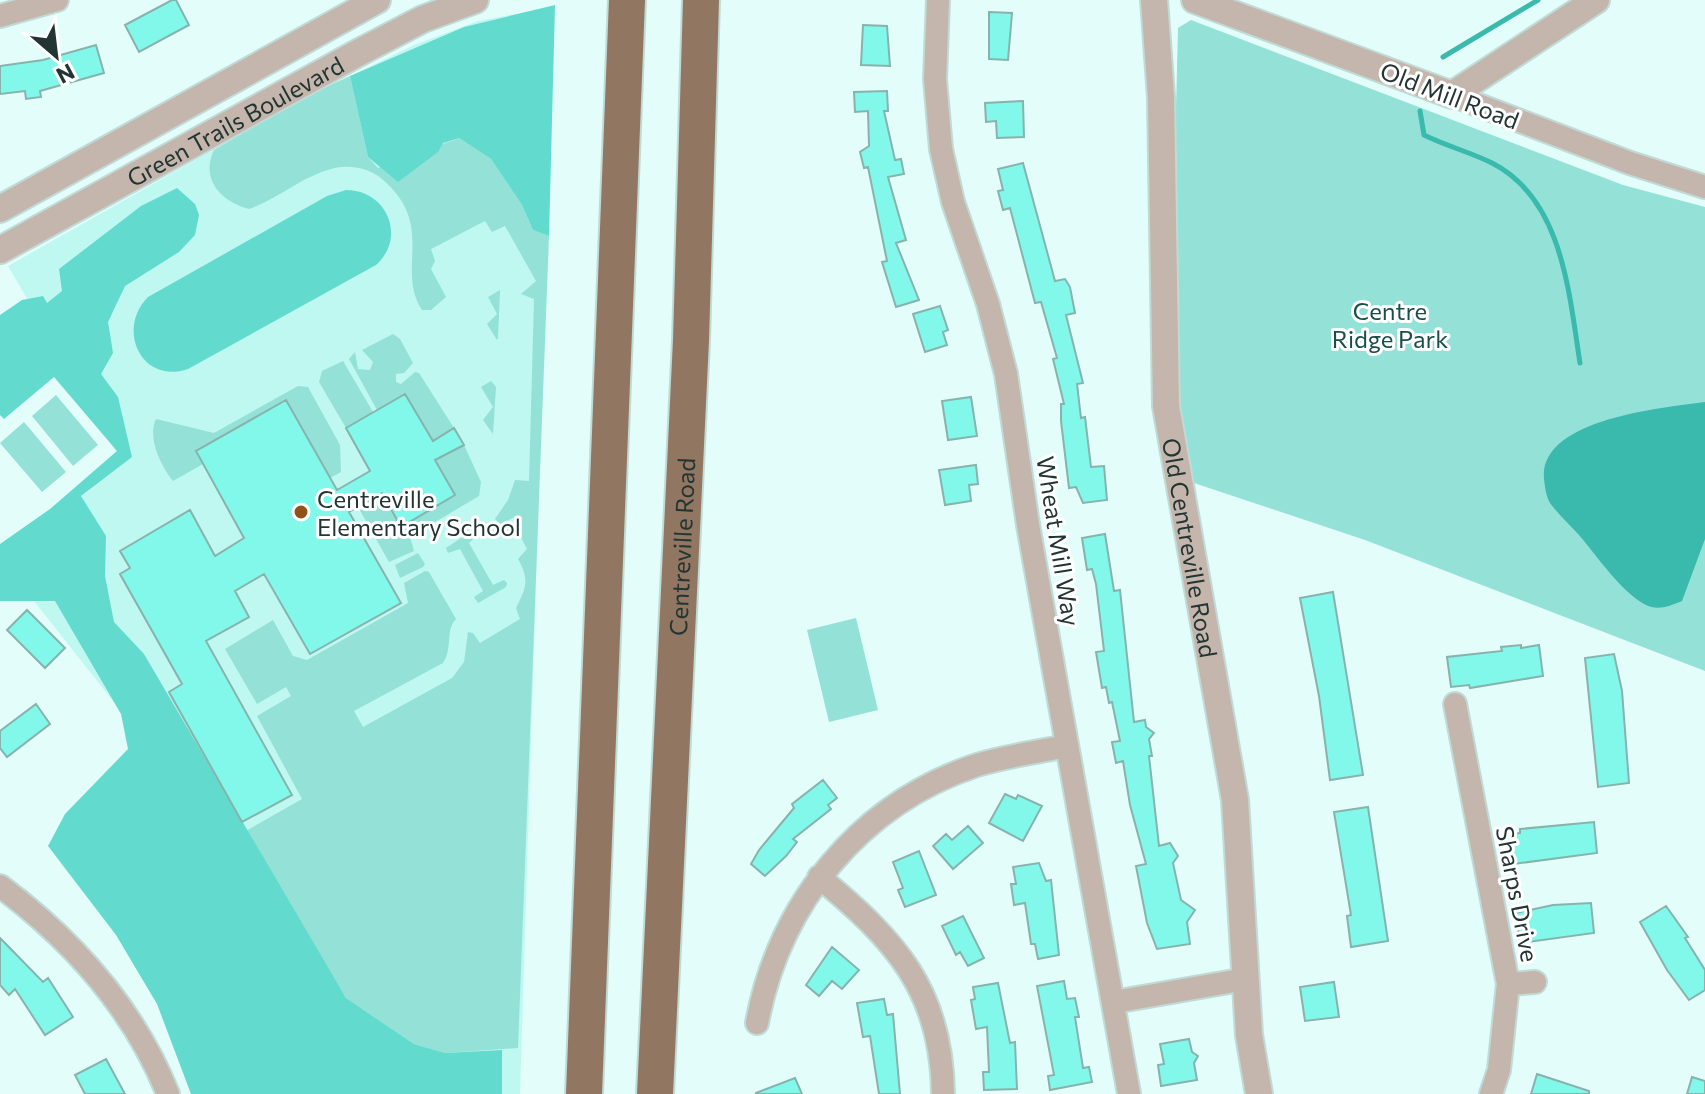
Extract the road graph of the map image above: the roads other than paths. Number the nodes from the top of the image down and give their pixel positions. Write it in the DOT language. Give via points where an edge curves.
graph roads {
  1 [pos="57,0"];
  2 [pos="377,0"];
  3 [pos="475,0"];
  4 [pos="627,0"];
  5 [pos="701,0"];
  6 [pos="938,0"];
  7 [pos="1154,0"];
  8 [pos="1195,0"];
  9 [pos="1596,0"];
  10 [pos="0,16"];
  11 [pos="1452,95"];
  12 [pos="1705,187"];
  13 [pos="0,209"];
  14 [pos="0,250"];
  15 [pos="1455,704"];
  16 [pos="1067,746"];
  17 [pos="819,877"];
  18 [pos="0,886"];
  19 [pos="1246,979"];
  20 [pos="1535,982"];
  21 [pos="1508,984"];
  22 [pos="1114,1002"];
  23 [pos="757,1023"];
  24 [pos="168,1094"];
  25 [pos="584,1094"];
  26 [pos="655,1094"];
  27 [pos="943,1094"];
  28 [pos="1129,1094"];
  29 [pos="1259,1094"];
  30 [pos="1491,1094"];
  1 -- 10 [label="street"];
  2 -- 13 [label="street, Green Trails Boulevard"];
  3 -- 14 [label="street, Green Trails Boulevard" via="423,19 356,54"];
  4 -- 25 [label="highway"];
  5 -- 26 [label="highway, Centreville Road" via="691,340"];
  6 -- 16 [label="street, Wheat Mill Way" via="935,79 941,149 1006,374"];
  7 -- 19 [label="street, Old Centreville Road" via="1166,406 1235,800"];
  8 -- 11 [label="street, Old Mill Road"];
  9 -- 11 [label="street"];
  11 -- 12 [label="street, Old Mill Road"];
  15 -- 21 [label="street, Sharps Drive"];
  16 -- 17 [label="street" via="990,761 921,790 861,832"];
  16 -- 22 [label="street, Wheat Mill Way"];
  17 -- 23 [label="street" via="780,940"];
  17 -- 27 [label="street" via="882,931 917,981 939,1045"];
  18 -- 24 [label="street" via="88,965 142,1040"];
  19 -- 22 [label="street"];
  19 -- 29 [label="street, Old Centreville Road"];
  20 -- 21 [label="street"];
  21 -- 30 [label="street, Sharps Drive" via="1499,1070"];
  22 -- 28 [label="street, Wheat Mill Way"];
}
